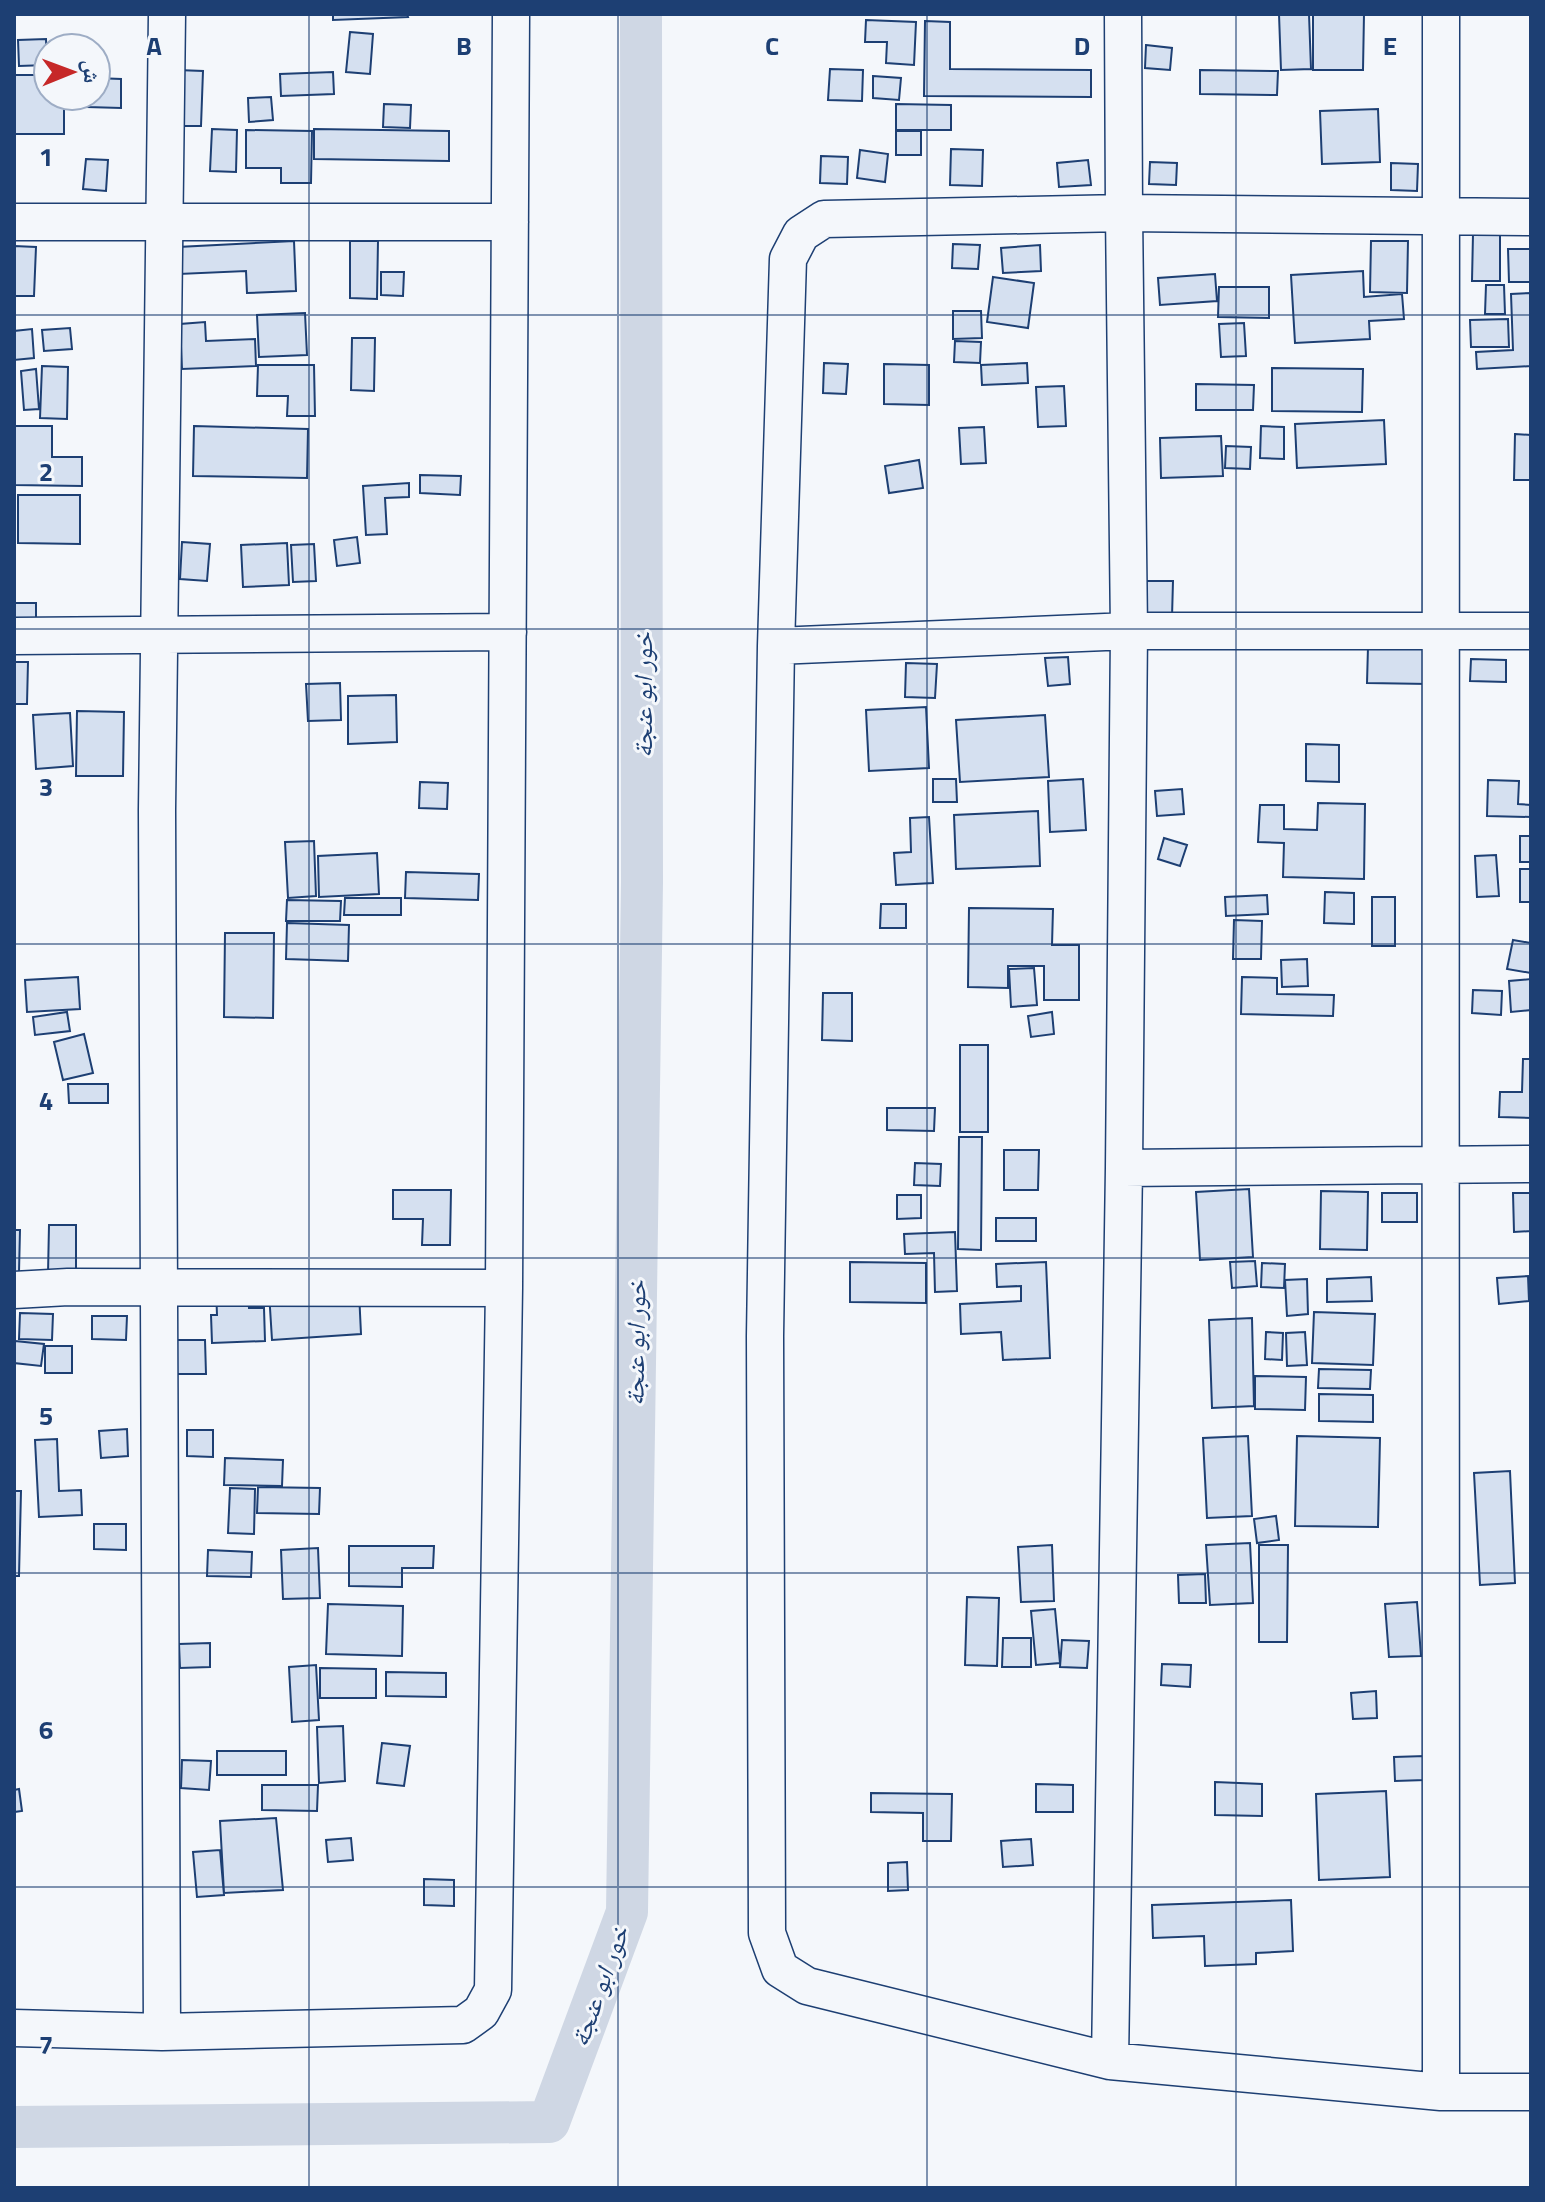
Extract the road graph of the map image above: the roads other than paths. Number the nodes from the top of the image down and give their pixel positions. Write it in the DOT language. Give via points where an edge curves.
graph roads {
  1 [pos="167,14"];
  2 [pos="511,14"];
  3 [pos="1123,14"];
  4 [pos="1441,14"];
  5 [pos="1124,213"];
  6 [pos="1441,217"];
  7 [pos="1531,217"];
  8 [pos="166,221"];
  9 [pos="14,222"];
  10 [pos="510,222"];
  11 [pos="1129,631"];
  12 [pos="1531,631"];
  13 [pos="158,632"];
  14 [pos="508,632"];
  15 [pos="1438,632"];
  16 [pos="14,636"];
  17 [pos="776,646"];
  18 [pos="1531,1164"];
  19 [pos="1442,1167"];
  20 [pos="1124,1168"];
  21 [pos="504,1288"];
  22 [pos="14,1290"];
  23 [pos="156,1290"];
  24 [pos="14,2028"];
  25 [pos="162,2032"];
  26 [pos="1110,2061"];
  27 [pos="1441,2092"];
  28 [pos="1531,2092"];
  1 -- 8 [label="street"];
  2 -- 10 [label="street"];
  3 -- 5 [label="street"];
  4 -- 6 [label="street"];
  5 -- 6 [label="street"];
  5 -- 11 [label="street"];
  5 -- 17 [label="street" via="824,219 801,234 788,259"];
  6 -- 7 [label="street"];
  6 -- 15 [label="street"];
  8 -- 9 [label="street"];
  8 -- 10 [label="street"];
  8 -- 13 [label="street"];
  10 -- 14 [label="street"];
  11 -- 15 [label="street"];
  11 -- 17 [label="street"];
  11 -- 20 [label="street"];
  12 -- 15 [label="street"];
  13 -- 14 [label="street"];
  13 -- 16 [label="street"];
  13 -- 23 [label="street"];
  14 -- 21 [label="street"];
  15 -- 19 [label="street"];
  17 -- 26 [label="street" via="765,1336 767,1933 780,1969 807,1986"];
  18 -- 19 [label="street"];
  19 -- 20 [label="street"];
  19 -- 27 [label="street"];
  20 -- 26 [label="street"];
  21 -- 23 [label="street"];
  21 -- 25 [label="street" via="493,1990 481,2012 463,2025"];
  22 -- 23 [label="street"];
  23 -- 25 [label="street"];
  24 -- 25 [label="street"];
  26 -- 27 [label="street"];
  27 -- 28 [label="street"];
}
